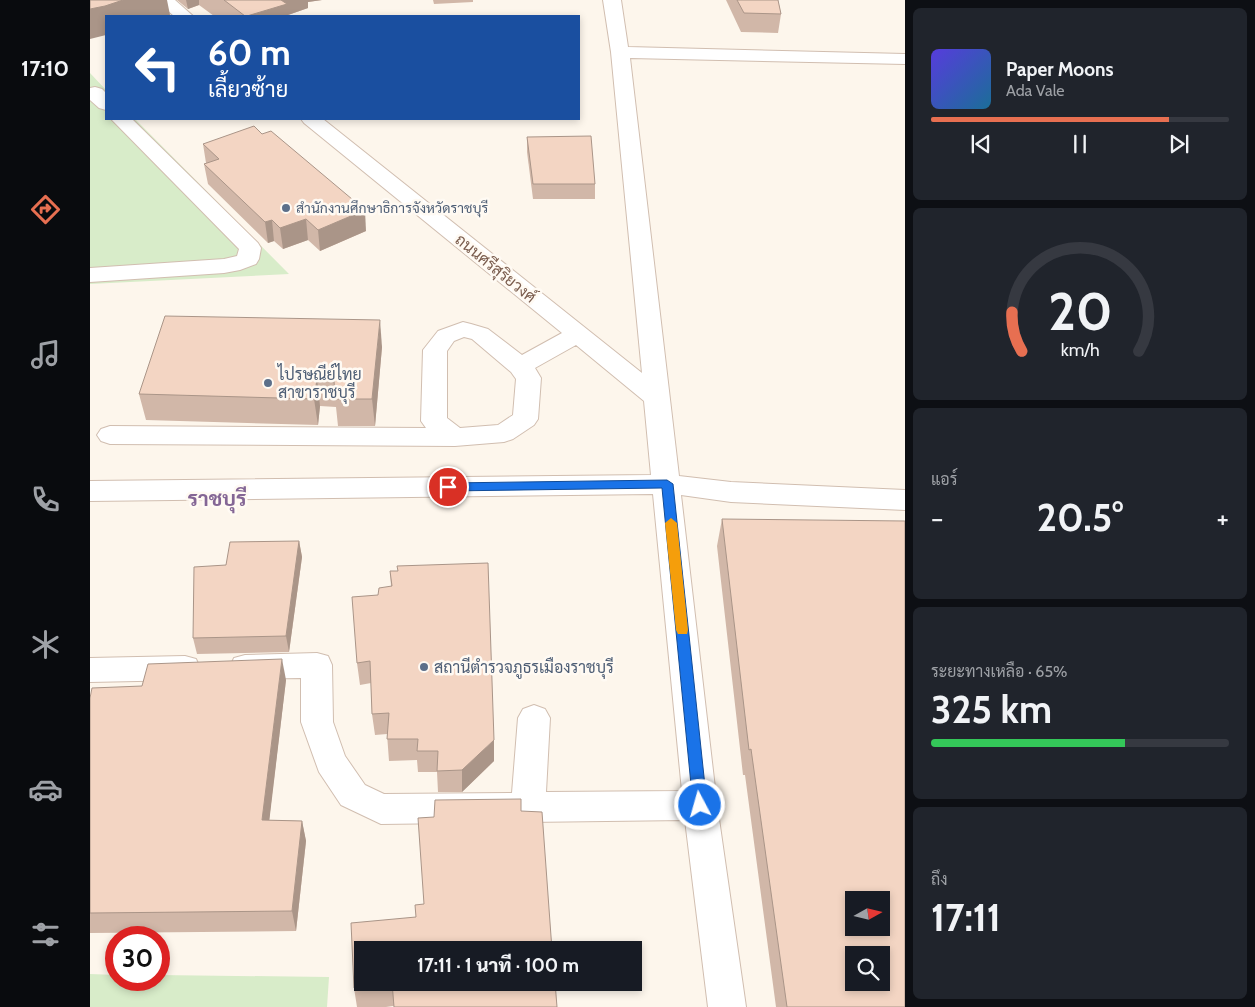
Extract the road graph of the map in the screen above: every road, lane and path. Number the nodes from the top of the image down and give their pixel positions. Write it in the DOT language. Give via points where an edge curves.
graph roads {
  1 [pos="164,0"];
  2 [pos="612,0"];
  3 [pos="183,15"];
  4 [pos="620,52"];
  5 [pos="905,59"];
  6 [pos="90,94"];
  7 [pos="105,103"];
  8 [pos="122,120"];
  9 [pos="312,120"];
  10 [pos="90,274"];
  11 [pos="579,334"];
  12 [pos="520,366"];
  13 [pos="657,398"];
  14 [pos="110,435"];
  15 [pos="455,437"];
  16 [pos="667,484"];
  17 [pos="90,491"];
  18 [pos="905,500"];
  19 [pos="90,670"];
  20 [pos="534,718"];
  21 [pos="700,805"];
  22 [pos="528,807"];
  23 [pos="726,1007"];
  1 -- 3 [label="street"];
  2 -- 4 [label="street"];
  4 -- 5 [label="street"];
  4 -- 13 [label="street"];
  6 -- 7 [label="street" via="95,93"];
  8 -- 10 [label="street" via="250,248 250,253 248,259 224,266"];
  9 -- 11 [label="street, ถนนศรีสุริยวงศ์"];
  11 -- 12 [label="street"];
  11 -- 13 [label="street, ถนนศรีสุริยวงศ์"];
  12 -- 15 [label="street" via="529,378 525,419 504,433"];
  12 -- 15 [label="street" via="480,334 463,329 446,336 436,350 434,421"];
  13 -- 16 [label="street"];
  14 -- 15 [label="street"];
  16 -- 17 [label="street"];
  16 -- 18 [label="street" via="731,492"];
  16 -- 21 [label="street"];
  19 -- 22 [label="street" via="317,665 317,722 331,762 353,795 381,809"];
  20 -- 22 [label="street"];
  21 -- 22 [label="street"];
  21 -- 23 [label="street"];
}
